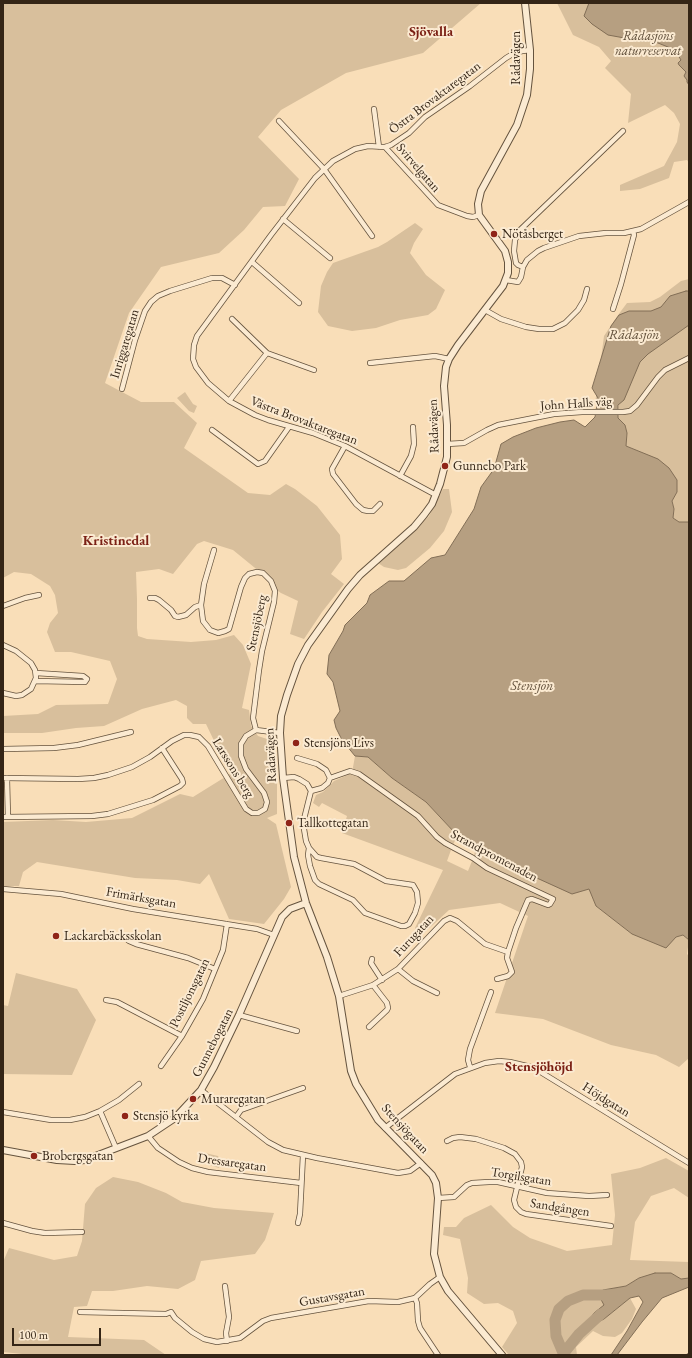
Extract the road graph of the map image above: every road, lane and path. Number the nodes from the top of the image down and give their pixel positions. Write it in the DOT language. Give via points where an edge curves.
graph roads {
  1 [pos="525,3"];
  2 [pos="530,50"];
  3 [pos="374,109"];
  4 [pos="279,121"];
  5 [pos="623,131"];
  6 [pos="379,147"];
  7 [pos="385,147"];
  8 [pos="324,169"];
  9 [pos="689,202"];
  10 [pos="479,215"];
  11 [pos="283,219"];
  12 [pos="633,231"];
  13 [pos="372,236"];
  14 [pos="330,258"];
  15 [pos="252,262"];
  16 [pos="523,267"];
  17 [pos="506,280"];
  18 [pos="235,285"];
  19 [pos="586,289"];
  20 [pos="299,303"];
  21 [pos="613,309"];
  22 [pos="485,310"];
  23 [pos="232,319"];
  24 [pos="267,353"];
  25 [pos="689,358"];
  26 [pos="449,359"];
  27 [pos="370,363"];
  28 [pos="314,370"];
  29 [pos="122,388"];
  30 [pos="230,401"];
  31 [pos="289,427"];
  32 [pos="413,427"];
  33 [pos="212,430"];
  34 [pos="448,444"];
  35 [pos="345,446"];
  36 [pos="400,476"];
  37 [pos="436,495"];
  38 [pos="380,504"];
  39 [pos="214,550"];
  40 [pos="39,595"];
  41 [pos="150,598"];
  42 [pos="201,605"];
  43 [pos="3,606"];
  44 [pos="3,645"];
  45 [pos="36,673"];
  46 [pos="35,681"];
  47 [pos="3,693"];
  48 [pos="256,730"];
  49 [pos="131,732"];
  50 [pos="280,733"];
  51 [pos="162,748"];
  52 [pos="3,749"];
  53 [pos="297,758"];
  54 [pos="5,778"];
  55 [pos="283,778"];
  56 [pos="330,778"];
  57 [pos="311,791"];
  58 [pos="5,817"];
  59 [pos="309,848"];
  60 [pos="3,889"];
  61 [pos="306,903"];
  62 [pos="227,924"];
  63 [pos="274,935"];
  64 [pos="123,936"];
  65 [pos="508,952"];
  66 [pos="372,959"];
  67 [pos="215,969"];
  68 [pos="398,969"];
  69 [pos="496,979"];
  70 [pos="382,980"];
  71 [pos="373,985"];
  72 [pos="491,992"];
  73 [pos="437,993"];
  74 [pos="339,996"];
  75 [pos="106,1000"];
  76 [pos="239,1015"];
  77 [pos="369,1026"];
  78 [pos="297,1031"];
  79 [pos="182,1036"];
  80 [pos="161,1066"];
  81 [pos="470,1067"];
  82 [pos="139,1084"];
  83 [pos="303,1088"];
  84 [pos="201,1090"];
  85 [pos="100,1111"];
  86 [pos="3,1112"];
  87 [pos="236,1117"];
  88 [pos="385,1128"];
  89 [pos="148,1136"];
  90 [pos="447,1141"];
  91 [pos="116,1148"];
  92 [pos="3,1150"];
  93 [pos="303,1155"];
  94 [pos="421,1163"];
  95 [pos="689,1164"];
  96 [pos="301,1183"];
  97 [pos="517,1187"];
  98 [pos="607,1195"];
  99 [pos="438,1198"];
  100 [pos="3,1223"];
  101 [pos="298,1223"];
  102 [pos="611,1226"];
  103 [pos="82,1232"];
  104 [pos="440,1277"];
  105 [pos="225,1286"];
  106 [pos="415,1298"];
  107 [pos="80,1312"];
  108 [pos="227,1341"];
  109 [pos="438,1355"];
  110 [pos="502,1355"];
  1 -- 2 [label="street, Rådavägen"];
  2 -- 7 [label="street, Östra Brovaktaregatan" via="516,52 506,58 425,117 409,133"];
  2 -- 10 [label="street, Rådavägen" via="529,84 522,110 480,191"];
  3 -- 6 [label="street"];
  4 -- 8 [label="street"];
  5 -- 16 [label="street" via="520,230 515,240 514,251 516,263"];
  6 -- 7 [label="street, Östra Brovaktaregatan"];
  6 -- 8 [label="street, Östra Brovaktaregatan" via="354,149"];
  7 -- 10 [label="street, Svirvelgatan" via="438,206 467,216"];
  8 -- 11 [label="street, Östra Brovaktaregatan"];
  8 -- 13 [label="street"];
  9 -- 12 [label="street" via="646,227"];
  10 -- 17 [label="street, Rådavägen" via="505,251 508,267"];
  11 -- 14 [label="street"];
  11 -- 15 [label="street, Västra Brovaktaregatan"];
  12 -- 16 [label="street" via="590,234 556,243 538,251"];
  12 -- 21 [label="street"];
  15 -- 18 [label="street, Västra Brovaktaregatan"];
  15 -- 20 [label="street"];
  16 -- 17 [label="street" via="518,282"];
  17 -- 22 [label="street, Rådavägen"];
  18 -- 29 [label="street, Inriggaregatan" via="222,278 212,278 170,291 151,302 145,311 135,340"];
  18 -- 30 [label="street, Västra Brovaktaregatan" via="197,336 193,351 193,360 201,374 217,392"];
  19 -- 22 [label="street" via="584,300 578,310 565,323 553,329 539,330 526,327"];
  22 -- 26 [label="street, Rådavägen"];
  23 -- 24 [label="street"];
  24 -- 28 [label="street"];
  24 -- 30 [label="street"];
  25 -- 34 [label="street, John Halls väg" via="665,370 628,412 554,414 498,425 464,443"];
  26 -- 27 [label="street" via="435,356"];
  26 -- 34 [label="street, Rådavägen" via="444,377"];
  30 -- 31 [label="street, Västra Brovaktaregatan" via="255,415"];
  31 -- 33 [label="street" via="265,461 258,464"];
  31 -- 35 [label="street, Västra Brovaktaregatan" via="313,433"];
  32 -- 36 [label="street" via="414,444 411,456"];
  34 -- 37 [label="street, Rådavägen"];
  35 -- 36 [label="street, Västra Brovaktaregatan"];
  35 -- 38 [label="street" via="332,469 333,474 363,510 373,511"];
  36 -- 37 [label="street, Västra Brovaktaregatan"];
  37 -- 50 [label="street, Rådavägen" via="429,509 414,527 352,584 308,645 286,695"];
  39 -- 42 [label="street, Stensjöberg"];
  40 -- 43 [label="street"];
  41 -- 42 [label="street" via="159,600 178,618 186,616"];
  42 -- 48 [label="street, Stensjöberg" via="201,615 206,626 214,632 225,632 230,627 241,587 249,574 263,573 274,586 274,602 262,651 253,712"];
  44 -- 45 [label="street" via="27,660 34,666"];
  45 -- 46 [label="street"];
  45 -- 46 [label="street" via="84,676 87,679 85,682"];
  46 -- 47 [label="street" via="28,692 22,695"];
  48 -- 50 [label="street"];
  48 -- 51 [label="street, Larssons berg" via="242,740 240,749 246,769 264,793 267,802 265,809 258,813 246,809 208,746 199,737 184,735"];
  49 -- 52 [label="street" via="78,746"];
  50 -- 55 [label="street, Rådavägen"];
  51 -- 54 [label="street, Larssons berg" via="132,767 94,778"];
  51 -- 58 [label="street, Larssons berg" via="183,783 153,800 108,814 92,816"];
  53 -- 56 [label="street" via="322,767"];
  54 -- 58 [label="street, Larssons berg"];
  55 -- 57 [label="street" via="300,779"];
  55 -- 61 [label="street, Rådavägen" via="294,857"];
  56 -- 57 [label="street" via="328,784"];
  56 -- 65 [label="street, Strandpromenaden" via="350,771 359,774 418,816 445,843 487,868 553,899 548,905 528,900"];
  57 -- 59 [label="street" via="304,823"];
  59 -- 59 [label="street" via="310,866 319,884 353,900 365,913 401,926 409,924 418,903 413,885 386,881 354,864 317,857"];
  60 -- 62 [label="street, Frimärksgatan" via="61,894"];
  61 -- 63 [label="street, Gunnebogatan" via="295,906 284,914"];
  61 -- 74 [label="street, Stensjögatan"];
  62 -- 63 [label="street, Frimärksgatan"];
  62 -- 67 [label="street, Postiljonsgatan" via="223,950"];
  63 -- 76 [label="street, Gunnebogatan"];
  64 -- 67 [label="street" via="136,944 188,958"];
  65 -- 68 [label="street, Furugatan" via="485,944 458,921 450,918 444,921"];
  65 -- 69 [label="street" via="507,958 512,972 508,976"];
  66 -- 70 [label="street" via="371,962"];
  67 -- 79 [label="street, Postiljonsgatan" via="203,999"];
  68 -- 70 [label="street, Furugatan"];
  68 -- 73 [label="street, Furugatan" via="413,981"];
  70 -- 71 [label="street, Furugatan"];
  71 -- 74 [label="street, Furugatan"];
  71 -- 77 [label="street" via="388,1008"];
  72 -- 81 [label="street" via="470,1049"];
  74 -- 88 [label="street, Stensjögatan" via="351,1071 369,1107"];
  75 -- 79 [label="street" via="117,1002"];
  76 -- 78 [label="street"];
  76 -- 84 [label="street, Gunnebogatan"];
  79 -- 80 [label="street, Postiljonsgatan"];
  81 -- 88 [label="street, Höjdgatan" via="444,1081"];
  81 -- 95 [label="street, Höjdgatan" via="499,1061 531,1067"];
  82 -- 85 [label="street" via="120,1100"];
  83 -- 87 [label="street" via="241,1110"];
  84 -- 87 [label="street"];
  84 -- 89 [label="street, Gunnebogatan" via="175,1118"];
  85 -- 86 [label="street" via="70,1120 52,1120"];
  85 -- 91 [label="street"];
  87 -- 93 [label="street" via="275,1146"];
  88 -- 94 [label="street, Stensjögatan"];
  89 -- 91 [label="street, Gunnebogatan"];
  89 -- 96 [label="street, Dressaregatan" via="162,1150 192,1168"];
  90 -- 97 [label="street, Sandgången" via="460,1137 476,1139 515,1154 522,1167"];
  91 -- 92 [label="street, Gunnebogatan" via="85,1160 75,1161"];
  93 -- 94 [label="street" via="398,1173 410,1171"];
  93 -- 96 [label="street"];
  94 -- 99 [label="street, Stensjögatan" via="434,1178"];
  96 -- 101 [label="street"];
  97 -- 98 [label="street, Torgilsgatan" via="560,1195"];
  97 -- 99 [label="street, Torgilsgatan" via="498,1182 472,1183 464,1187 454,1198"];
  97 -- 102 [label="street, Sandgången" via="514,1204 518,1210 526,1214"];
  99 -- 104 [label="street, Stensjögatan" via="434,1254"];
  100 -- 103 [label="street" via="45,1233"];
  104 -- 106 [label="street"];
  104 -- 110 [label="street, Stensjögatan" via="448,1291"];
  105 -- 108 [label="street" via="229,1317"];
  106 -- 108 [label="street, Gustavsgatan" via="398,1302 369,1302 271,1318 240,1338"];
  106 -- 109 [label="street" via="420,1328"];
  107 -- 108 [label="street, Gustavsgatan" via="171,1312 192,1332 204,1339"];
}
